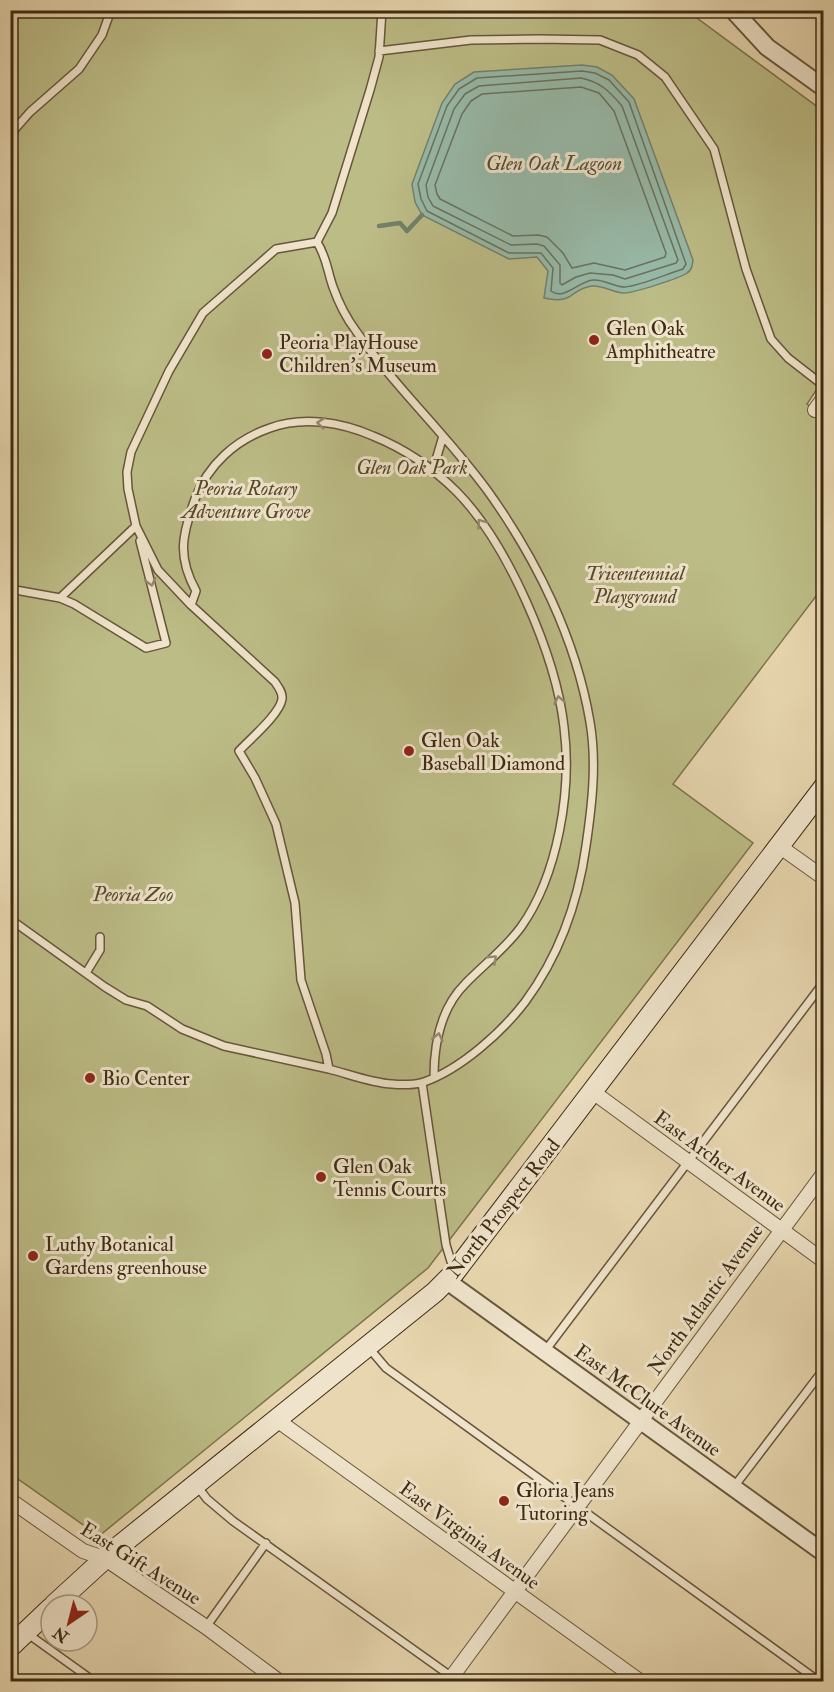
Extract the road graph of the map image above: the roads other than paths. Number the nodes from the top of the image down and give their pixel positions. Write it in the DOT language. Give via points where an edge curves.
graph roads {
  1 [pos="111,10"];
  2 [pos="382,10"];
  3 [pos="733,10"];
  4 [pos="380,51"];
  5 [pos="824,88"];
  6 [pos="10,147"];
  7 [pos="317,242"];
  8 [pos="824,386"];
  9 [pos="824,398"];
  10 [pos="815,410"];
  11 [pos="443,436"];
  12 [pos="433,470"];
  13 [pos="136,526"];
  14 [pos="10,589"];
  15 [pos="60,598"];
  16 [pos="191,605"];
  17 [pos="824,787"];
  18 [pos="779,846"];
  19 [pos="824,878"];
  20 [pos="10,919"];
  21 [pos="100,937"];
  22 [pos="86,974"];
  23 [pos="824,982"];
  24 [pos="329,1069"];
  25 [pos="434,1077"];
  26 [pos="422,1083"];
  27 [pos="593,1092"];
  28 [pos="688,1162"];
  29 [pos="824,1173"];
  30 [pos="780,1230"];
  31 [pos="824,1261"];
  32 [pos="451,1277"];
  33 [pos="368,1346"];
  34 [pos="545,1351"];
  35 [pos="824,1369"];
  36 [pos="277,1420"];
  37 [pos="640,1420"];
  38 [pos="196,1485"];
  39 [pos="734,1488"];
  40 [pos="10,1500"];
  41 [pos="577,1505"];
  42 [pos="266,1544"];
  43 [pos="824,1553"];
  44 [pos="104,1558"];
  45 [pos="515,1591"];
  46 [pos="66,1593"];
  47 [pos="39,1619"];
  48 [pos="206,1628"];
  49 [pos="26,1632"];
  50 [pos="10,1647"];
  51 [pos="453,1680"];
  52 [pos="95,1682"];
  53 [pos="280,1682"];
  54 [pos="641,1682"];
  55 [pos="820,1682"];
  1 -- 6 [label="lane" via="102,35 79,69 30,112 15,129"];
  2 -- 4 [label="lane"];
  3 -- 5 [label="street" via="767,47"];
  4 -- 7 [label="lane" via="332,213"];
  4 -- 8 [label="lane" via="471,40 539,39 600,40 638,55 665,77 714,149 746,269 771,339"];
  7 -- 11 [label="lane" via="354,328"];
  7 -- 13 [label="lane" via="276,249 202,313 169,371 131,452 128,489"];
  9 -- 10 [label="street"];
  11 -- 12 [label="lane"];
  11 -- 25 [label="lane" via="493,500 530,558 559,617 579,673 590,723 593,782 582,871 566,928 552,959 523,1005 492,1037 467,1059"];
  12 -- 16 [label="lane, one-way" via="384,440 355,428 286,422 260,431 222,456 197,493 183,536 182,553 196,591"];
  25 -- 12 [label="lane, one-way" via="438,1033 451,1000 521,927 538,897 561,828 567,782 565,728 555,676 531,612 495,543 459,494"];
  13 -- 15 [label="lane"];
  13 -- 15 [label="lane, one-way" via="166,643 146,648"];
  13 -- 16 [label="lane" via="158,570"];
  14 -- 15 [label="lane"];
  16 -- 24 [label="lane" via="282,693 275,713 239,751 276,824 295,903 301,980"];
  17 -- 18 [label="main road, North Prospect Road"];
  18 -- 19 [label="street"];
  18 -- 27 [label="main road, North Prospect Road"];
  20 -- 22 [label="lane"];
  21 -- 22 [label="lane" via="100,950"];
  22 -- 24 [label="lane" via="126,1000 141,1003 182,1029 224,1046"];
  23 -- 28 [label="lane"];
  24 -- 26 [label="lane" via="390,1084"];
  25 -- 26 [label="lane"];
  26 -- 32 [label="lane"];
  27 -- 28 [label="street, East Archer Avenue"];
  27 -- 32 [label="main road, North Prospect Road"];
  28 -- 30 [label="street, East Archer Avenue"];
  28 -- 34 [label="lane"];
  29 -- 30 [label="street, North Atlantic Avenue"];
  30 -- 31 [label="street, East Archer Avenue"];
  30 -- 37 [label="street, North Atlantic Avenue"];
  32 -- 33 [label="main road, North Prospect Road"];
  32 -- 34 [label="street, East McClure Avenue"];
  33 -- 36 [label="main road, North Prospect Road"];
  33 -- 41 [label="lane" via="386,1368"];
  34 -- 37 [label="street, East McClure Avenue"];
  35 -- 39 [label="lane"];
  36 -- 38 [label="main road, North Prospect Road"];
  36 -- 45 [label="street, East Virginia Avenue"];
  37 -- 39 [label="street, East McClure Avenue"];
  37 -- 41 [label="street, North Atlantic Avenue"];
  38 -- 42 [label="lane" via="216,1507"];
  38 -- 44 [label="main road, North Prospect Road"];
  39 -- 43 [label="street, East McClure Avenue"];
  40 -- 44 [label="street, East Gift Avenue" via="83,1551"];
  41 -- 45 [label="street, North Atlantic Avenue"];
  41 -- 55 [label="lane"];
  42 -- 48 [label="lane"];
  42 -- 51 [label="lane"];
  44 -- 46 [label="main road, North Prospect Road"];
  44 -- 48 [label="street, East Gift Avenue"];
  45 -- 51 [label="street, North Atlantic Avenue"];
  45 -- 54 [label="street, East Virginia Avenue"];
  47 -- 49 [label="main road, North Prospect Road"];
  48 -- 53 [label="street, East Gift Avenue"];
  49 -- 50 [label="main road, North Prospect Road"];
  49 -- 52 [label="lane"];
}
